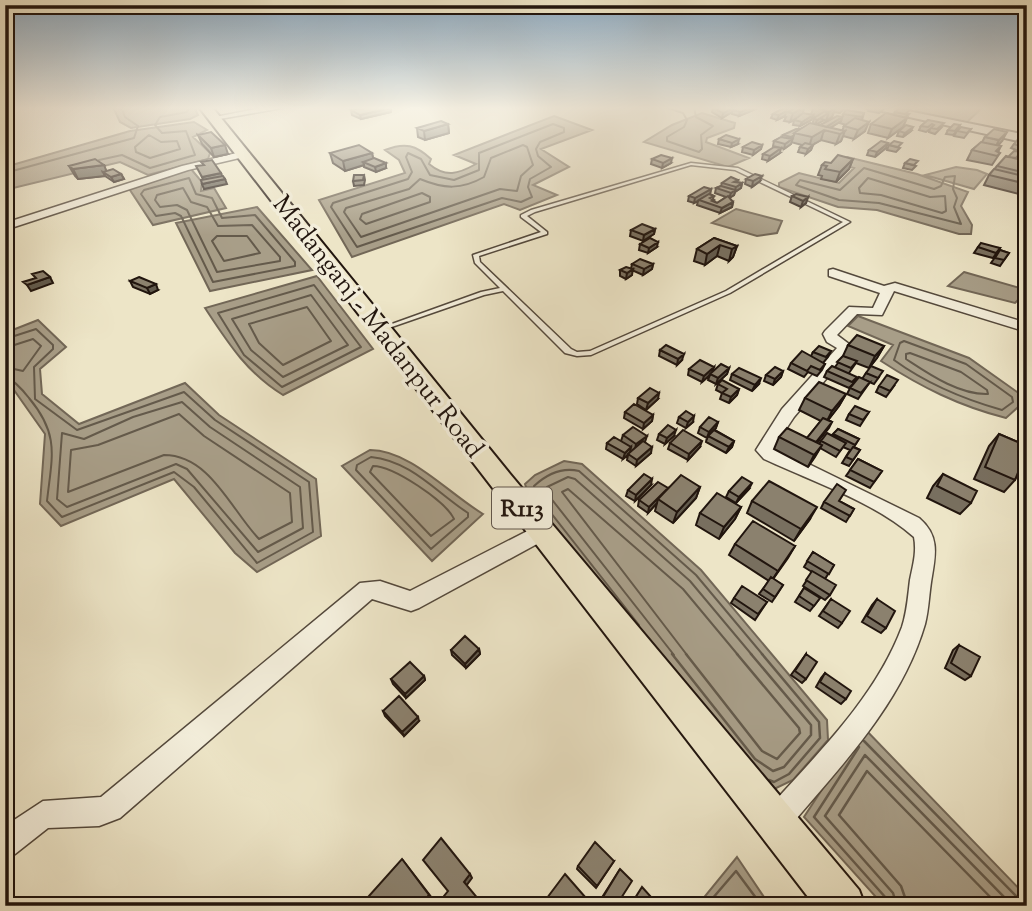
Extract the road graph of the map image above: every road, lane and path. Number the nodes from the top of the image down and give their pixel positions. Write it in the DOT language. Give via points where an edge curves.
graph roads {
  1 [pos="241,150"];
  2 [pos="245,154"];
  3 [pos="5,228"];
  4 [pos="832,273"];
  5 [pos="506,289"];
  6 [pos="886,290"];
  7 [pos="1027,328"];
  8 [pos="381,329"];
  9 [pos="541,532"];
  10 [pos="775,822"];
  11 [pos="5,844"];
  12 [pos="842,906"];
  1 -- 2 [label="main road, Madanganj - Madanpur Road / R113"];
  2 -- 3 [label="street" via="185,168"];
  2 -- 8 [label="main road, Madanganj - Madanpur Road / R113"];
  4 -- 6 [label="street"];
  5 -- 5 [label="lane" via="568,351 591,354 728,292 847,222 736,169 691,164 523,216 545,233 476,255 477,262"];
  5 -- 8 [label="lane"];
  6 -- 7 [label="street" via="895,286"];
  6 -- 10 [label="street" via="877,312 854,310 831,334 846,347 788,412 765,450 907,519 923,534 926,552 914,626 885,685 850,736"];
  8 -- 9 [label="main road, Madanganj - Madanpur Road / R113"];
  9 -- 10 [label="main road, Madanganj - Madanpur Road / R113"];
  9 -- 11 [label="street" via="411,601 368,590 110,808 43,815"];
  10 -- 12 [label="main road, Madanganj - Madanpur Road / R113"];
}
